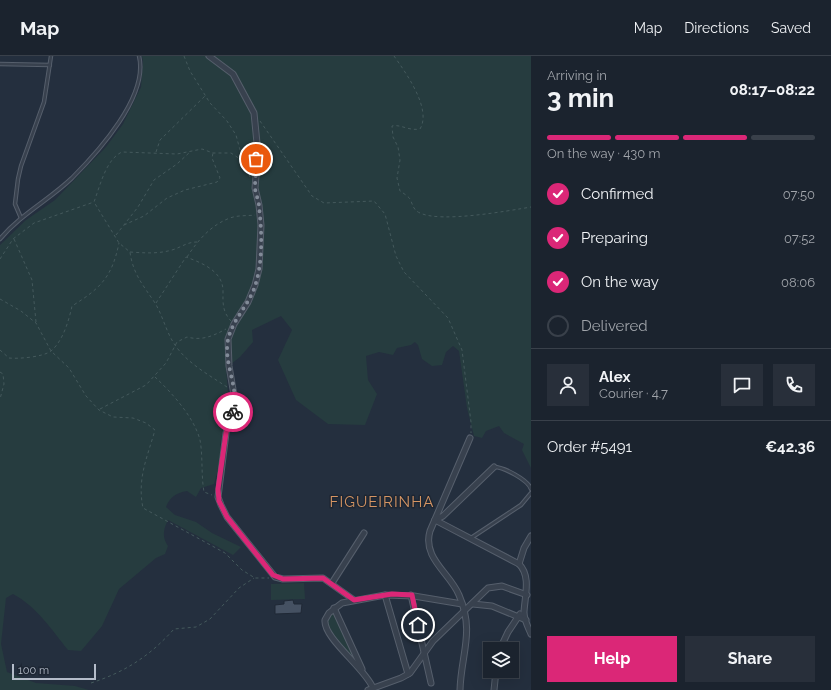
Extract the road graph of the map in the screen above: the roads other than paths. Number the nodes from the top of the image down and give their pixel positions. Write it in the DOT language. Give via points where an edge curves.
graph roads {
  1 [pos="51,56"];
  2 [pos="139,56"];
  3 [pos="210,56"];
  4 [pos="0,64"];
  5 [pos="50,64"];
  6 [pos="21,218"];
  7 [pos="0,240"];
  8 [pos="470,438"];
  9 [pos="494,467"];
  10 [pos="531,489"];
  11 [pos="531,493"];
  12 [pos="435,520"];
  13 [pos="364,533"];
  14 [pos="531,536"];
  15 [pos="470,538"];
  16 [pos="519,564"];
  17 [pos="332,583"];
  18 [pos="385,595"];
  19 [pos="412,595"];
  20 [pos="527,595"];
  21 [pos="354,600"];
  22 [pos="462,604"];
  23 [pos="473,604"];
  24 [pos="334,608"];
  25 [pos="524,610"];
  26 [pos="465,611"];
  27 [pos="518,616"];
  28 [pos="526,620"];
  29 [pos="531,634"];
  30 [pos="503,642"];
  31 [pos="425,653"];
  32 [pos="362,670"];
  33 [pos="408,674"];
  34 [pos="495,678"];
  35 [pos="431,683"];
  36 [pos="370,689"];
  37 [pos="460,690"];
  38 [pos="494,690"];
  1 -- 5 [label="lane"];
  2 -- 6 [label="lane" via="137,84 126,111 102,145 71,179"];
  3 -- 17 [label="street" via="233,74 254,113 258,153 255,188 260,215 258,274 248,302 228,339 234,405 226,433 218,497 227,517 275,577 320,577"];
  4 -- 5 [label="lane"];
  5 -- 6 [label="lane" via="44,102 18,179 16,204"];
  6 -- 7 [label="lane"];
  8 -- 12 [label="street"];
  9 -- 10 [label="lane" via="501,468 530,485"];
  9 -- 12 [label="street" via="443,516"];
  11 -- 15 [label="lane" via="521,505"];
  12 -- 15 [label="street"];
  12 -- 22 [label="street" via="428,536 428,548 434,560 453,583"];
  13 -- 17 [label="street"];
  14 -- 16 [label="street"];
  15 -- 16 [label="street"];
  16 -- 20 [label="street" via="527,575"];
  17 -- 21 [label="street"];
  18 -- 19 [label="street"];
  18 -- 21 [label="street"];
  18 -- 33 [label="street"];
  19 -- 22 [label="street"];
  19 -- 31 [label="street"];
  20 -- 23 [label="street" via="495,586 482,592"];
  20 -- 25 [label="street"];
  21 -- 24 [label="street"];
  22 -- 26 [label="street"];
  23 -- 26 [label="street"];
  23 -- 27 [label="street" via="492,606"];
  24 -- 32 [label="street"];
  24 -- 32 [label="street" via="325,620 326,629"];
  25 -- 27 [label="street"];
  25 -- 28 [label="street"];
  26 -- 31 [label="street" via="440,634"];
  26 -- 37 [label="street" via="467,640"];
  27 -- 28 [label="street"];
  27 -- 30 [label="street"];
  28 -- 29 [label="street"];
  31 -- 33 [label="street"];
  31 -- 35 [label="street"];
  32 -- 36 [label="street"];
  33 -- 36 [label="street"];
  34 -- 38 [label="street"];
}
